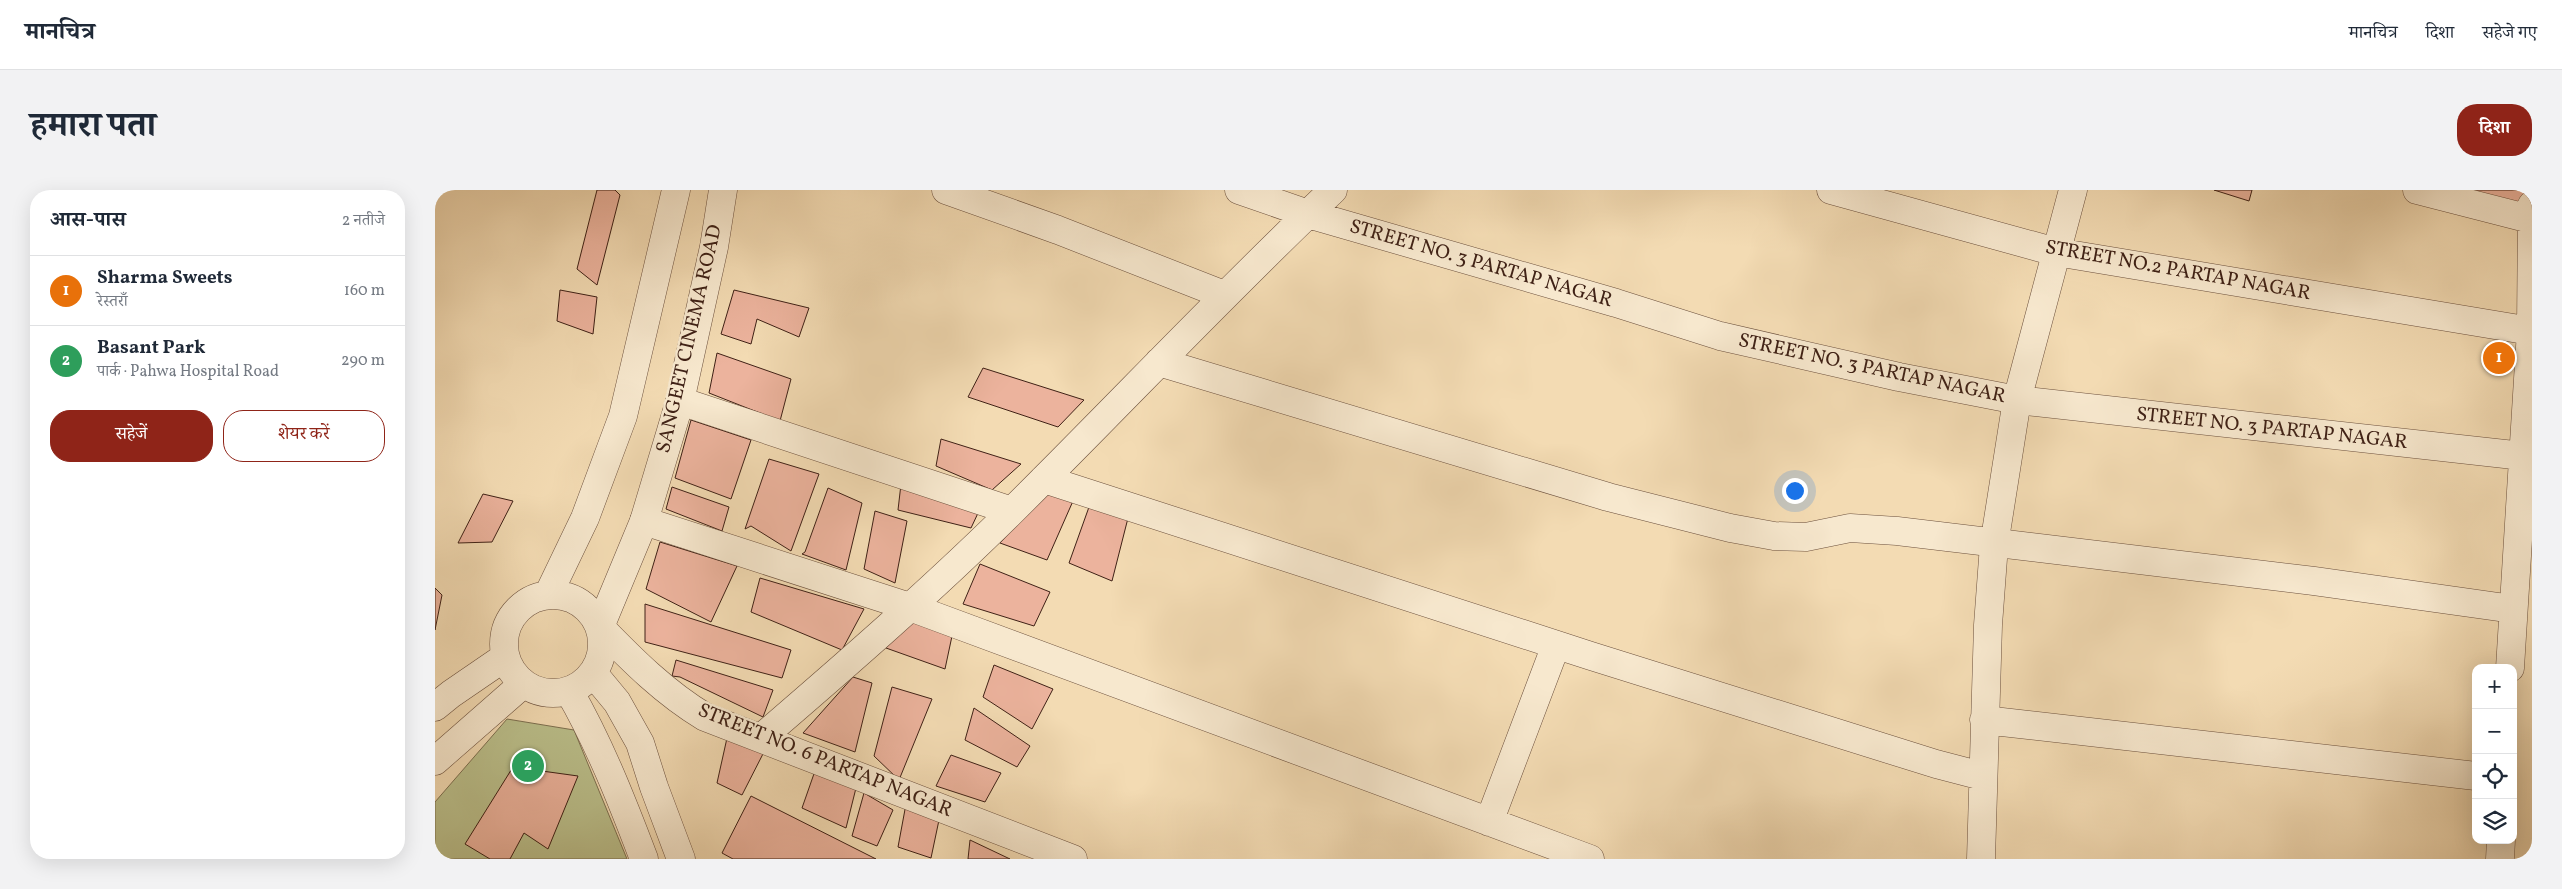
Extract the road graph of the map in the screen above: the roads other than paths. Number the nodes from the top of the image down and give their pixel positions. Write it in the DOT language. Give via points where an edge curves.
graph roads {
  1 [pos="676,190"];
  2 [pos="723,190"];
  3 [pos="946,190"];
  4 [pos="1239,190"];
  5 [pos="1333,190"];
  6 [pos="1831,190"];
  7 [pos="2073,190"];
  8 [pos="2417,190"];
  9 [pos="2531,212"];
  10 [pos="1308,214"];
  11 [pos="2056,252"];
  12 [pos="1223,295"];
  13 [pos="2531,331"];
  14 [pos="1159,362"];
  15 [pos="2017,400"];
  16 [pos="680,401"];
  17 [pos="2523,456"];
  18 [pos="1043,479"];
  19 [pos="1012,511"];
  20 [pos="644,522"];
  21 [pos="1995,545"];
  22 [pos="548,595"];
  23 [pos="910,607"];
  24 [pos="2513,609"];
  25 [pos="600,627"];
  26 [pos="1555,644"];
  27 [pos="505,658"];
  28 [pos="2509,664"];
  29 [pos="593,673"];
  30 [pos="523,684"];
  31 [pos="569,691"];
  32 [pos="435,707"];
  33 [pos="1984,720"];
  34 [pos="761,738"];
  35 [pos="435,761"];
  36 [pos="1983,776"];
  37 [pos="2472,776"];
  38 [pos="1489,822"];
  39 [pos="2501,844"];
  40 [pos="644,859"];
  41 [pos="681,859"];
  42 [pos="1073,859"];
  43 [pos="1589,859"];
  44 [pos="1981,859"];
  45 [pos="2500,859"];
  1 -- 22 [label="street" via="623,416 585,518"];
  2 -- 16 [label="street, SANGEET CINEMA ROAD" via="714,247"];
  3 -- 12 [label="street"];
  4 -- 10 [label="street, STREET NO. 3 PARTAP NAGAR"];
  5 -- 10 [label="street"];
  6 -- 11 [label="street, STREET NO.2 PARTAP NAGAR"];
  7 -- 11 [label="street"];
  8 -- 9 [label="street"];
  9 -- 13 [label="street"];
  10 -- 12 [label="street"];
  10 -- 15 [label="street, STREET NO. 3 PARTAP NAGAR" via="1721,336 1827,362"];
  11 -- 13 [label="street, STREET NO.2 PARTAP NAGAR"];
  11 -- 15 [label="street"];
  12 -- 14 [label="street"];
  13 -- 17 [label="street"];
  14 -- 18 [label="street"];
  14 -- 21 [label="street" via="1608,497 1730,528 1774,536 1805,537 1850,528"];
  15 -- 17 [label="street, STREET NO. 3 PARTAP NAGAR"];
  15 -- 21 [label="street"];
  16 -- 19 [label="street"];
  16 -- 20 [label="street, SANGEET CINEMA ROAD"];
  17 -- 24 [label="street"];
  18 -- 19 [label="street"];
  18 -- 26 [label="street"];
  19 -- 23 [label="street"];
  20 -- 23 [label="street"];
  20 -- 25 [label="street, SANGEET CINEMA ROAD"];
  21 -- 24 [label="street" via="2314,581"];
  21 -- 33 [label="street"];
  22 -- 25 [label="street" via="565,596 580,602"];
  22 -- 27 [label="street" via="531,599 517,609 507,624 503,640"];
  23 -- 34 [label="street"];
  23 -- 38 [label="street"];
  24 -- 28 [label="street"];
  25 -- 29 [label="street" via="603,642 601,658"];
  25 -- 34 [label="street, STREET NO. 6 PARTAP NAGAR" via="634,662 687,706 705,717"];
  26 -- 36 [label="street"];
  26 -- 38 [label="street"];
  27 -- 30 [label="street" via="511,672"];
  27 -- 32 [label="street"];
  29 -- 31 [label="street" via="583,684"];
  29 -- 41 [label="street" via="617,702 640,743 653,788"];
  30 -- 31 [label="street" via="553,694"];
  30 -- 35 [label="street"];
  31 -- 40 [label="street" via="607,764"];
  33 -- 36 [label="street"];
  33 -- 37 [label="street"];
  34 -- 42 [label="street, STREET NO. 6 PARTAP NAGAR"];
  36 -- 44 [label="street"];
  38 -- 43 [label="street"];
  39 -- 45 [label="street"];
}
